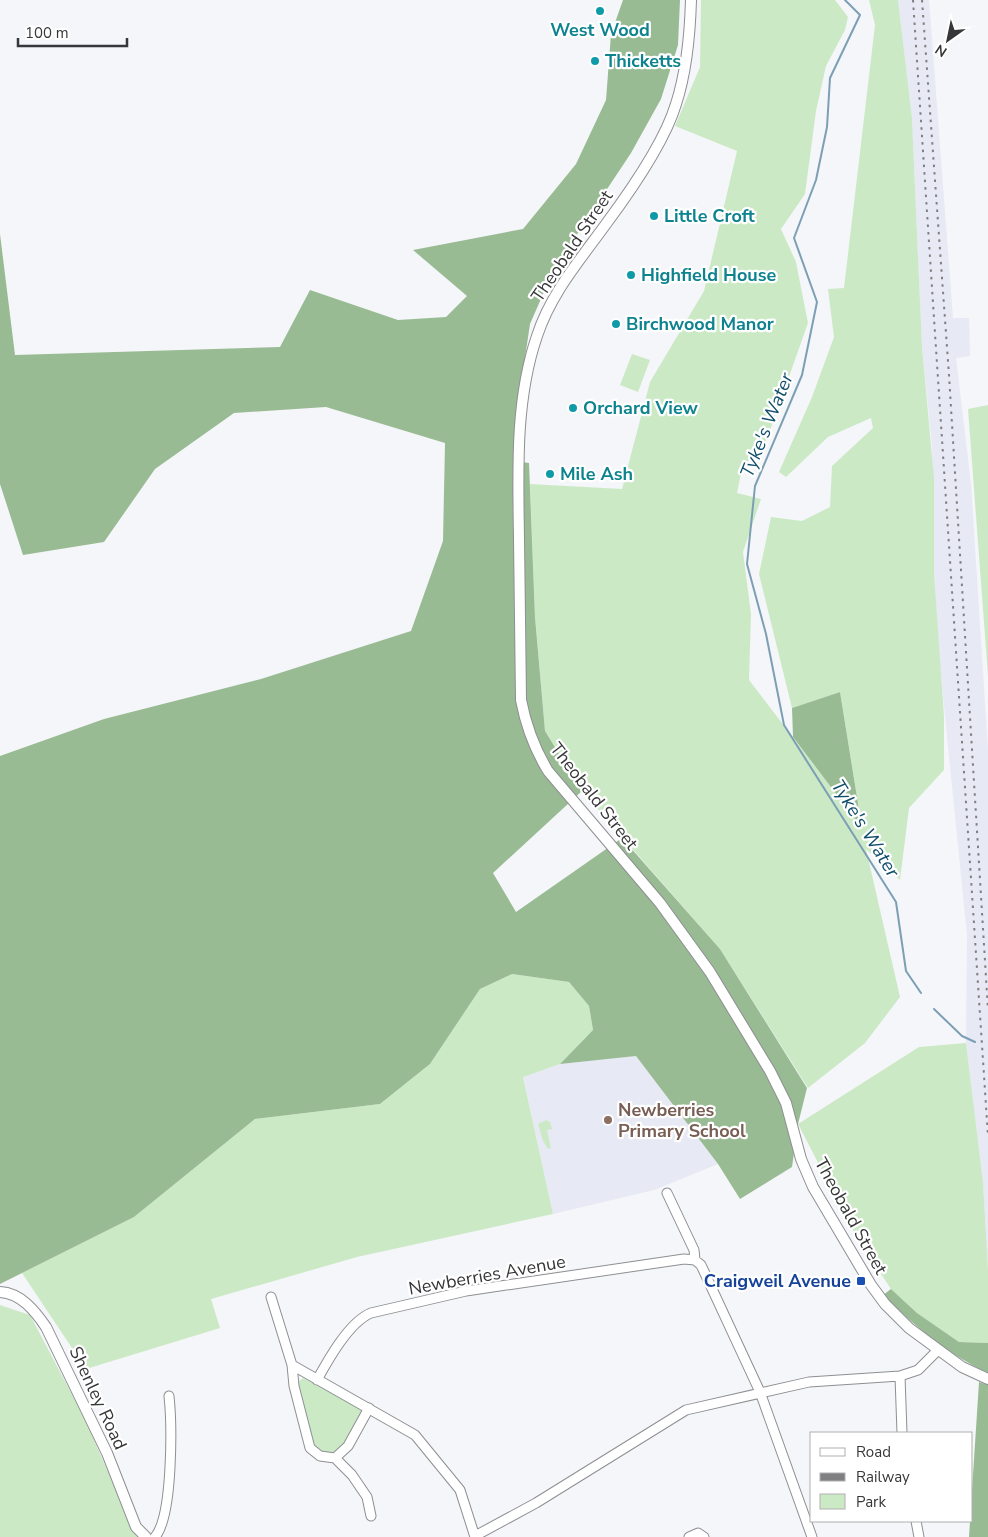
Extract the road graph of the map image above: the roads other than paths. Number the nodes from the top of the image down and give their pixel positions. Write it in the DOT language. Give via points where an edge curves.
graph roads {
  1 [pos="691,0"];
  2 [pos="667,1193"];
  3 [pos="695,1260"];
  4 [pos="0,1292"];
  5 [pos="271,1298"];
  6 [pos="937,1350"];
  7 [pos="292,1365"];
  8 [pos="900,1376"];
  9 [pos="987,1379"];
  10 [pos="317,1380"];
  11 [pos="760,1392"];
  12 [pos="169,1396"];
  13 [pos="369,1408"];
  14 [pos="902,1432"];
  15 [pos="335,1458"];
  16 [pos="371,1516"];
  17 [pos="916,1522"];
  18 [pos="146,1537"];
  19 [pos="155,1537"];
  20 [pos="475,1537"];
  21 [pos="689,1537"];
  22 [pos="704,1537"];
  23 [pos="812,1537"];
  24 [pos="918,1537"];
  1 -- 6 [label="street, Theobald Street" via="690,40 676,106 640,173 549,307 529,366 518,462 521,700 531,739 548,771 680,928 752,1039 786,1103 801,1159 813,1187 870,1285 903,1322"];
  2 -- 3 [label="street" via="694,1250"];
  3 -- 10 [label="street, Newberries Avenue" via="466,1291 371,1313 361,1319 334,1350"];
  3 -- 11 [label="street" via="701,1265"];
  4 -- 18 [label="street, Shenley Road" via="20,1298 46,1327 107,1452 136,1527"];
  5 -- 7 [label="street"];
  6 -- 8 [label="street" via="918,1370"];
  6 -- 9 [label="street, Theobald Street"];
  7 -- 10 [label="street"];
  7 -- 15 [label="street" via="310,1448 320,1456"];
  8 -- 11 [label="street" via="828,1380"];
  8 -- 14 [label="street"];
  10 -- 13 [label="street"];
  11 -- 20 [label="street" via="686,1410"];
  11 -- 23 [label="street"];
  12 -- 19 [label="street" via="166,1510"];
  13 -- 15 [label="street" via="348,1446"];
  13 -- 20 [label="street" via="415,1435 434,1457 460,1490"];
  15 -- 16 [label="street" via="367,1497"];
  17 -- 24 [label="street"];
  21 -- 22 [label="street" via="698,1533"];
}
